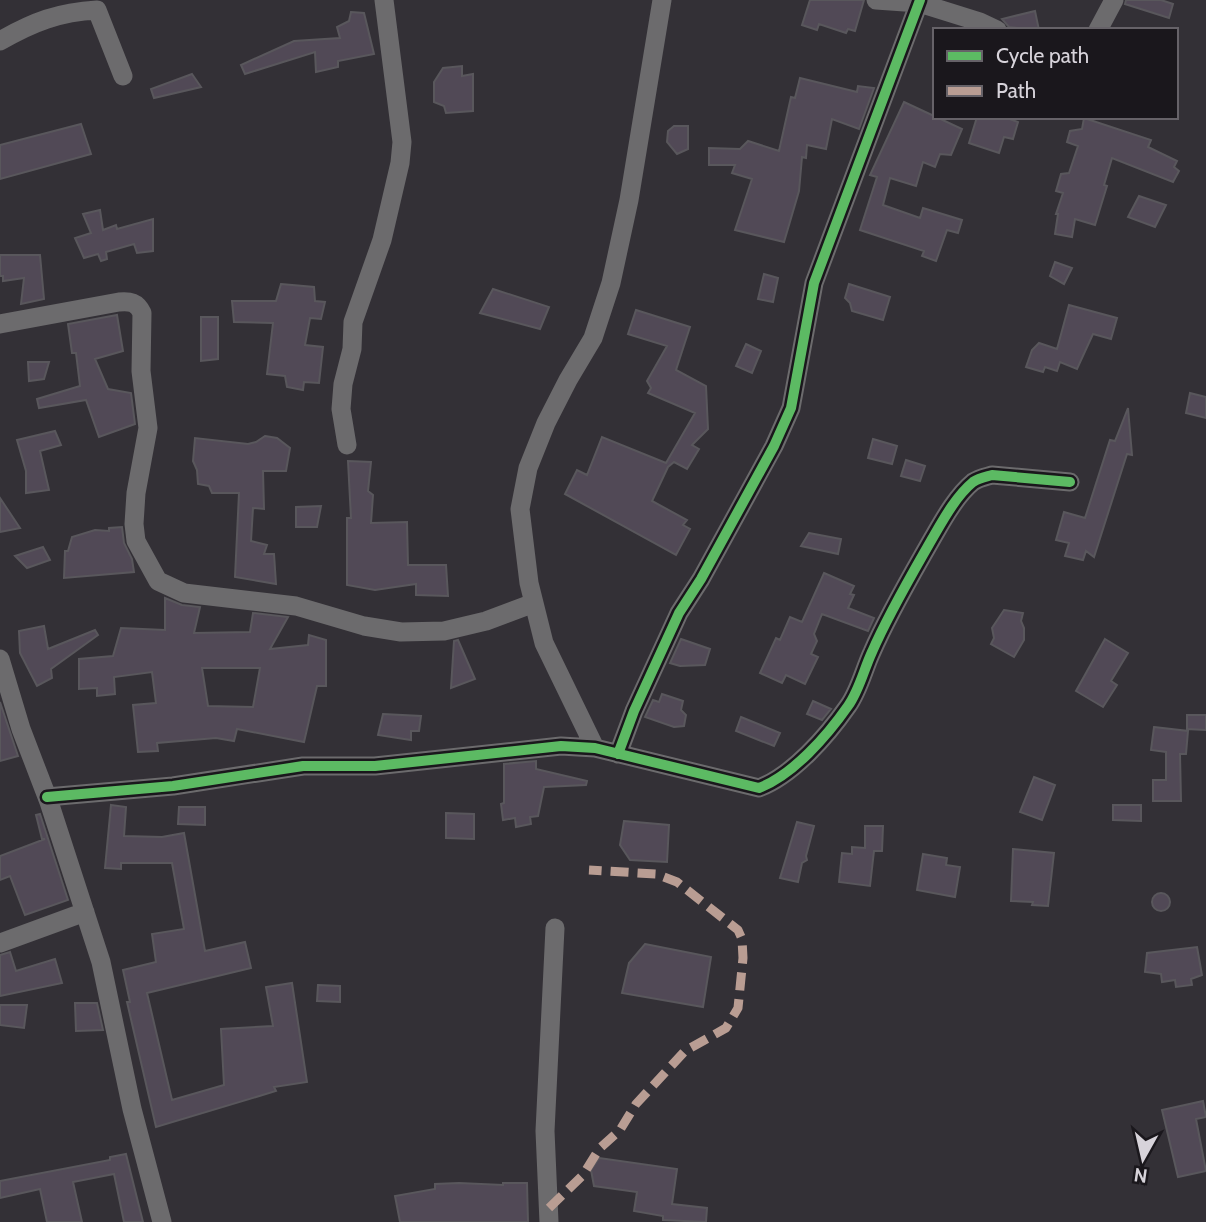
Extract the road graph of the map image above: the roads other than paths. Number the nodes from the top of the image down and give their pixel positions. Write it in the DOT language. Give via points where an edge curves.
graph roads {
  1 [pos="384,0"];
  2 [pos="662,0"];
  3 [pos="876,0"];
  4 [pos="1114,0"];
  5 [pos="920,2"];
  6 [pos="993,28"];
  7 [pos="1099,28"];
  8 [pos="0,41"];
  9 [pos="123,76"];
  10 [pos="0,324"];
  11 [pos="347,445"];
  12 [pos="1070,482"];
  13 [pos="534,603"];
  14 [pos="0,659"];
  15 [pos="595,748"];
  16 [pos="618,754"];
  17 [pos="47,797"];
  18 [pos="85,912"];
  19 [pos="555,928"];
  20 [pos="0,943"];
  21 [pos="162,1222"];
  22 [pos="549,1222"];
  1 -- 11 [label="street" via="402,142 382,240 353,322 341,409"];
  2 -- 13 [label="street" via="611,283 593,338 546,423 528,468 520,509"];
  3 -- 5 [label="street"];
  4 -- 7 [label="street"];
  5 -- 6 [label="street"];
  5 -- 16 [label="street" via="814,283 791,408 679,613"];
  8 -- 9 [label="street" via="30,23 97,10"];
  10 -- 13 [label="street" via="119,302 133,302 139,308 148,428 134,524 144,557 166,586 194,595 296,606 401,632 444,631"];
  12 -- 16 [label="street" via="992,475 971,484 946,515 909,579 850,704 775,782 751,788"];
  13 -- 15 [label="street" via="544,643"];
  14 -- 17 [label="street"];
  15 -- 16 [label="street"];
  15 -- 17 [label="street" via="561,747 375,766 303,766 173,786"];
  17 -- 18 [label="street"];
  18 -- 20 [label="street"];
  18 -- 21 [label="street"];
  19 -- 22 [label="street" via="545,1131"];
}
